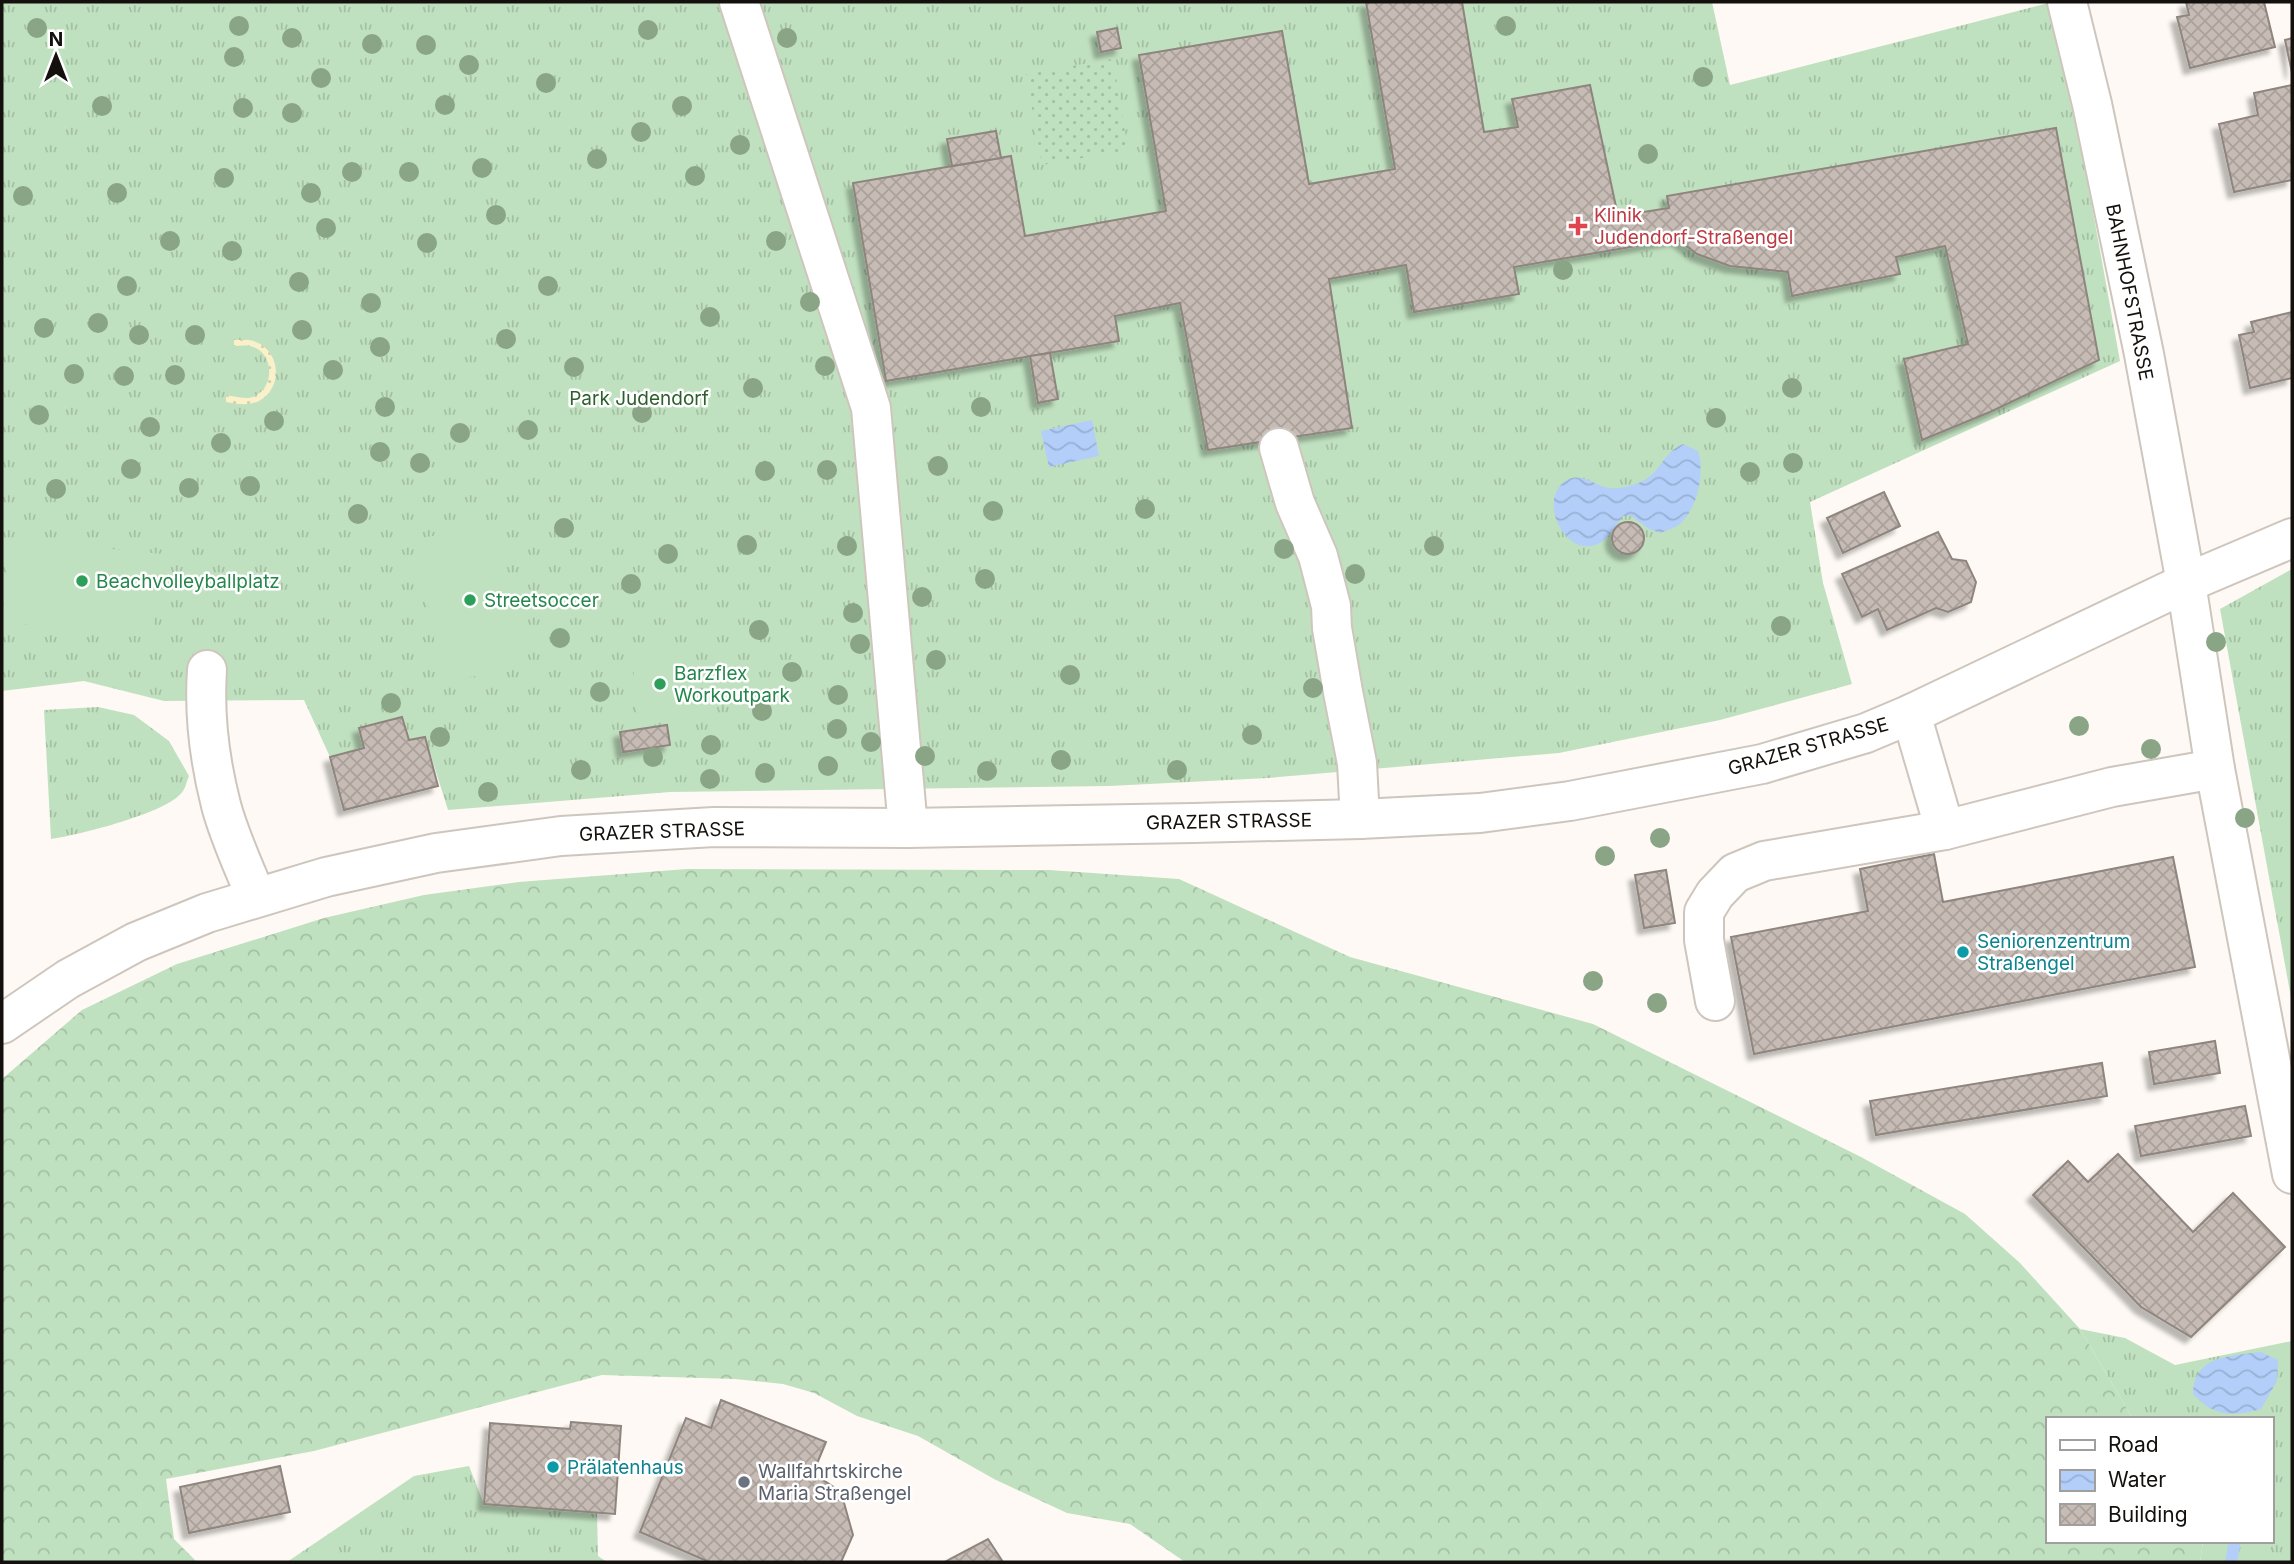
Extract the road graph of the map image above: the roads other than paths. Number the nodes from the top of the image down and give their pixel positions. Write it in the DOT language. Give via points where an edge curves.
graph roads {
  1 [pos="738,2"];
  2 [pos="2067,2"];
  3 [pos="1279,448"];
  4 [pos="2292,538"];
  5 [pos="2186,583"];
  6 [pos="207,670"];
  7 [pos="1911,714"];
  8 [pos="2215,769"];
  9 [pos="1360,819"];
  10 [pos="908,828"];
  11 [pos="1945,830"];
  12 [pos="256,897"];
  13 [pos="1715,1001"];
  14 [pos="2,1024"];
  15 [pos="2292,1174"];
  1 -- 10 [label="main road" via="871,408"];
  2 -- 5 [label="main road, BAHNHOFSTRASSE" via="2135,309"];
  3 -- 9 [label="main road" via="1332,606 1357,763"];
  4 -- 5 [label="main road, GRAZER STRASSE"];
  5 -- 7 [label="main road, GRAZER STRASSE"];
  5 -- 8 [label="main road"];
  6 -- 12 [label="main road" via="205,695 217,785"];
  7 -- 9 [label="main road, GRAZER STRASSE" via="1866,733 1762,764 1570,801 1480,813"];
  7 -- 11 [label="main road"];
  8 -- 11 [label="main road" via="2112,787"];
  8 -- 15 [label="main road"];
  9 -- 10 [label="main road, GRAZER STRASSE"];
  10 -- 12 [label="main road, GRAZER STRASSE" via="714,827 561,836 436,853"];
  11 -- 13 [label="main road" via="1763,861 1735,873 1704,912"];
  12 -- 14 [label="main road, GRAZER STRASSE" via="136,942 68,979"];
}
